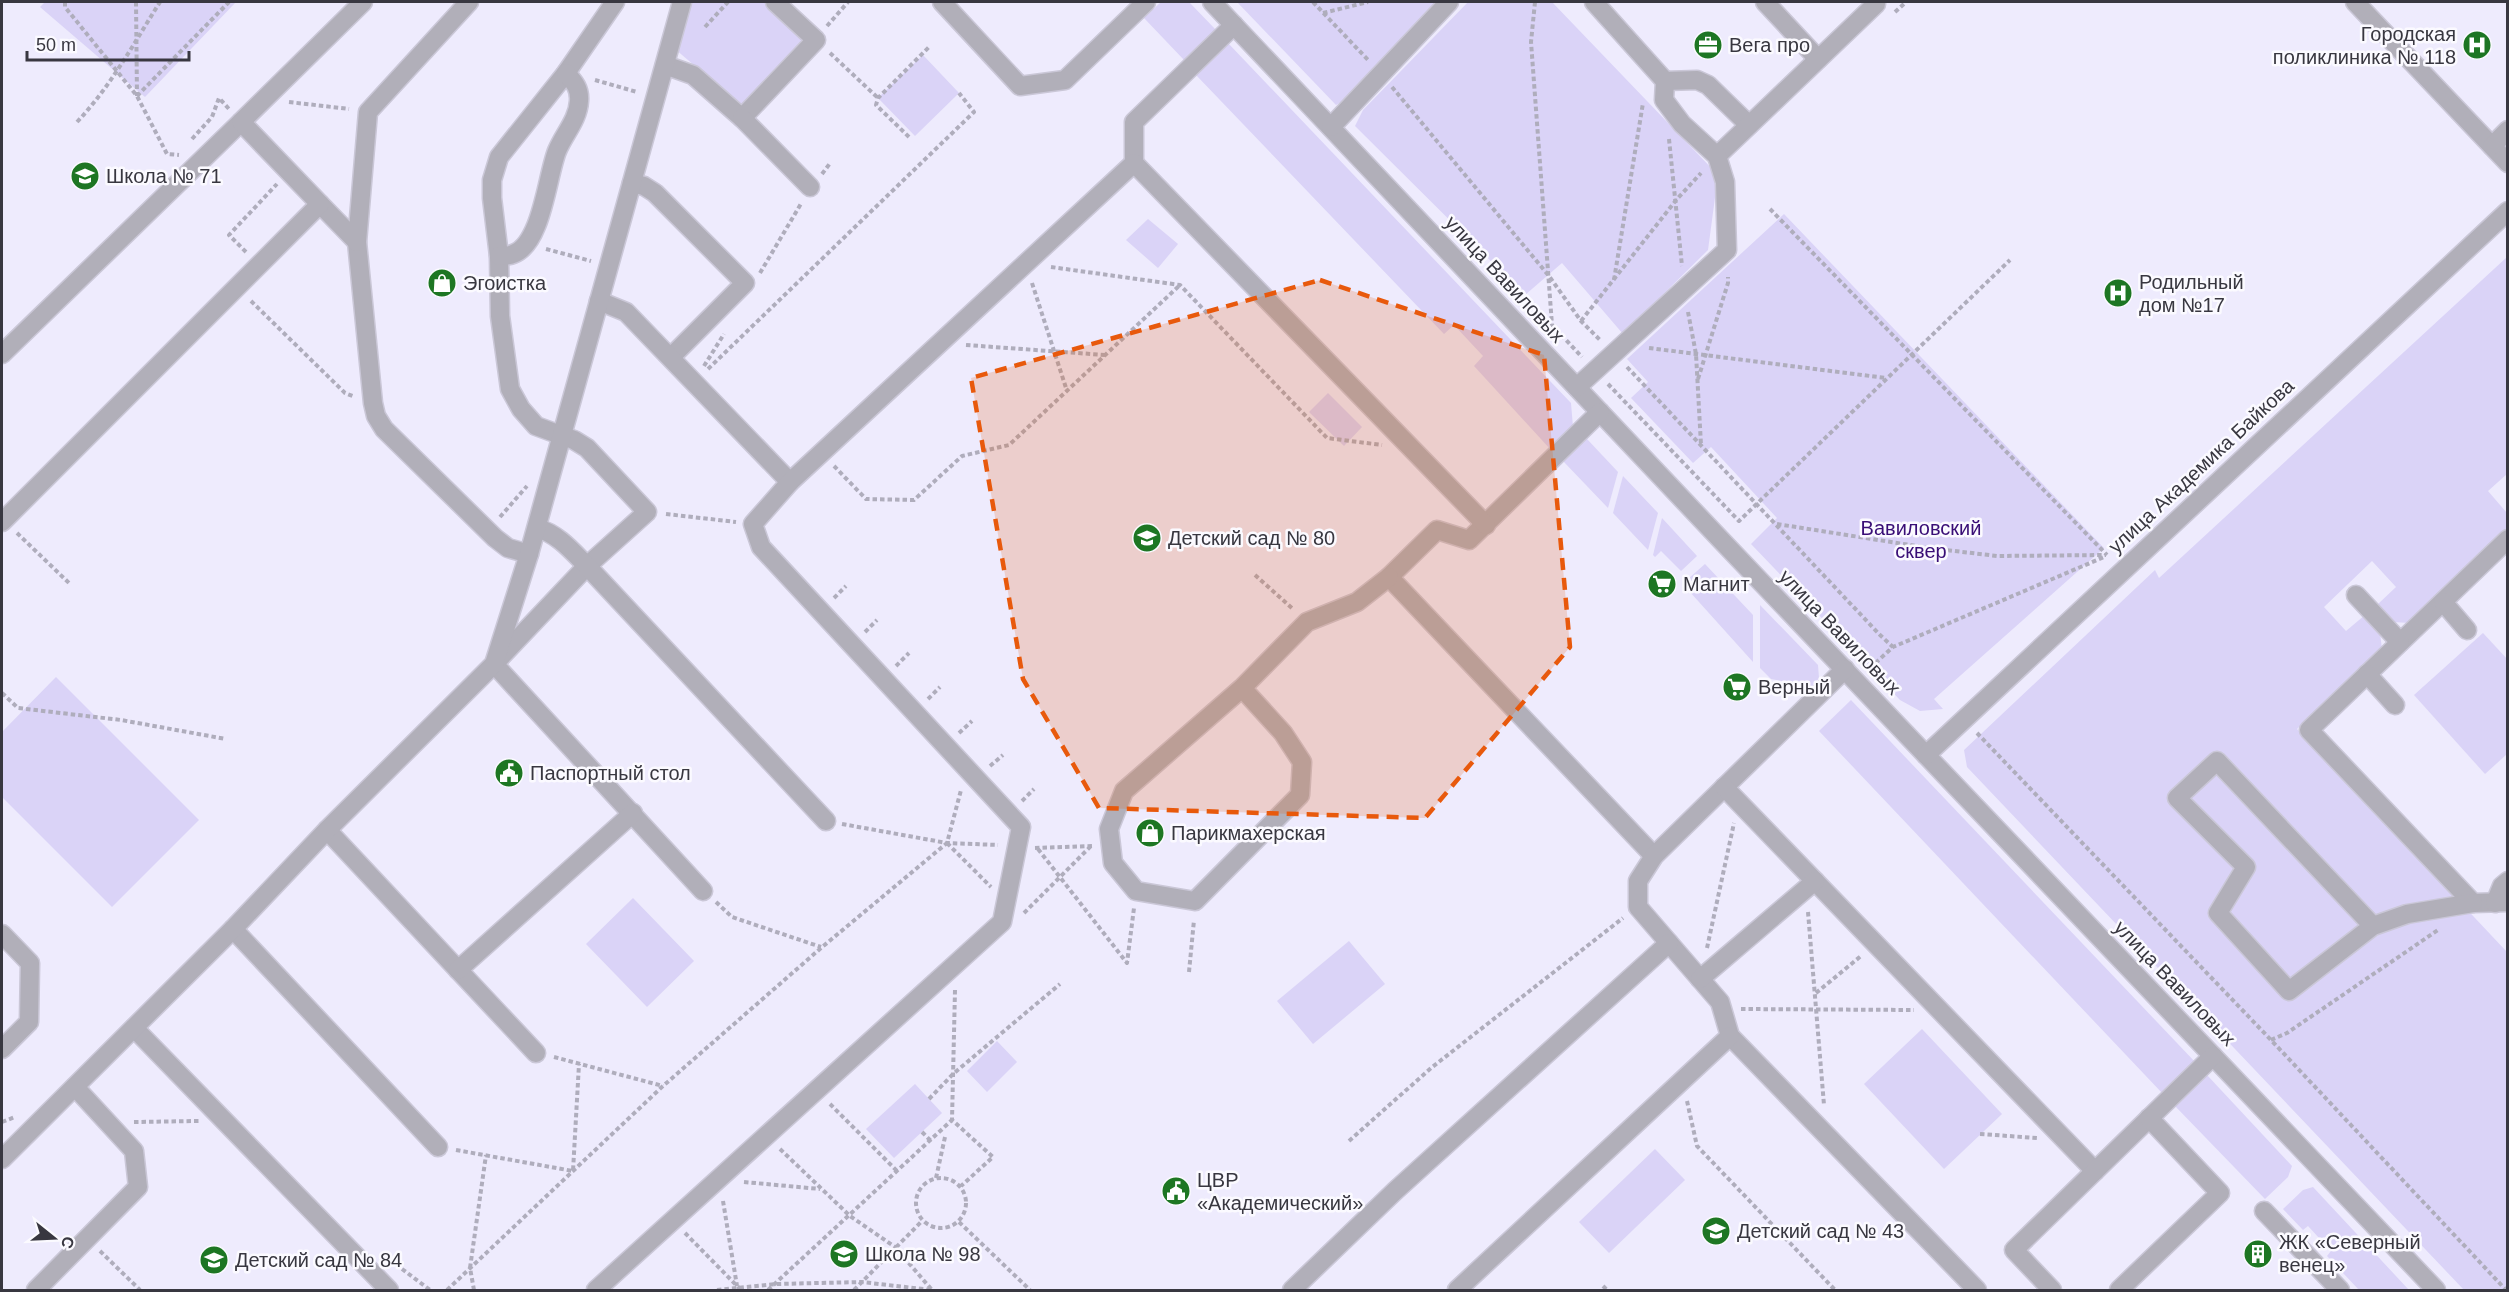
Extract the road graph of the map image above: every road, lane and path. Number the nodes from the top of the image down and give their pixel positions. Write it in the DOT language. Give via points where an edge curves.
graph roads {
  1 [pos="65,2"];
  2 [pos="136,2"];
  3 [pos="160,2"];
  4 [pos="229,2"];
  5 [pos="363,2"];
  6 [pos="469,2"];
  7 [pos="615,2"];
  8 [pos="682,2"];
  9 [pos="728,2"];
  10 [pos="775,2"];
  11 [pos="848,2"];
  12 [pos="942,2"];
  13 [pos="1146,2"];
  14 [pos="1212,2"];
  15 [pos="1312,2"];
  16 [pos="1368,2"];
  17 [pos="1449,2"];
  18 [pos="1535,2"];
  19 [pos="1594,2"];
  20 [pos="1765,2"];
  21 [pos="1876,2"];
  22 [pos="2358,2"];
  23 [pos="1323,13"];
  24 [pos="1234,25"];
  25 [pos="705,27"];
  26 [pos="136,39"];
  27 [pos="816,40"];
  28 [pos="930,46"];
  29 [pos="1818,59"];
  30 [pos="664,64"];
  31 [pos="118,72"];
  32 [pos="1381,73"];
  33 [pos="572,79"];
  34 [pos="1665,81"];
  35 [pos="959,93"];
  36 [pos="137,96"];
  37 [pos="1645,96"];
  38 [pos="656,97"];
  39 [pos="878,98"];
  40 [pos="261,101"];
  41 [pos="368,112"];
  42 [pos="742,118"];
  43 [pos="77,122"];
  44 [pos="241,122"];
  45 [pos="1749,125"];
  46 [pos="1331,127"];
  47 [pos="2508,130"];
  48 [pos="909,137"];
  49 [pos="2492,146"];
  50 [pos="167,154"];
  51 [pos="1717,156"];
  52 [pos="1134,163"];
  53 [pos="2508,163"];
  54 [pos="289,172"];
  55 [pos="632,183"];
  56 [pos="810,188"];
  57 [pos="320,204"];
  58 [pos="1770,209"];
  59 [pos="2508,211"];
  60 [pos="357,242"];
  61 [pos="525,244"];
  62 [pos="1726,249"];
  63 [pos="499,256"];
  64 [pos="2010,260"];
  65 [pos="1026,263"];
  66 [pos="259,266"];
  67 [pos="609,266"];
  68 [pos="1549,276"];
  69 [pos="1614,279"];
  70 [pos="1180,285"];
  71 [pos="237,288"];
  72 [pos="599,301"];
  73 [pos="1581,321"];
  74 [pos="940,343"];
  75 [pos="1619,349"];
  76 [pos="1054,351"];
  77 [pos="1912,353"];
  78 [pos="2,354"];
  79 [pos="1106,355"];
  80 [pos="1706,356"];
  81 [pos="671,357"];
  82 [pos="1595,370"];
  83 [pos="1886,378"];
  84 [pos="695,382"];
  85 [pos="1697,382"];
  86 [pos="1577,387"];
  87 [pos="1067,391"];
  88 [pos="373,403"];
  89 [pos="1600,412"];
  90 [pos="562,436"];
  91 [pos="1412,449"];
  92 [pos="820,453"];
  93 [pos="534,478"];
  94 [pos="790,482"];
  95 [pos="1757,504"];
  96 [pos="647,512"];
  97 [pos="2,521"];
  98 [pos="753,524"];
  99 [pos="1776,524"];
  100 [pos="1486,525"];
  101 [pos="537,528"];
  102 [pos="488,531"];
  103 [pos="2504,549"];
  104 [pos="529,554"];
  105 [pos="2107,555"];
  106 [pos="587,566"];
  107 [pos="1255,575"];
  108 [pos="1389,577"];
  109 [pos="69,584"];
  110 [pos="2356,595"];
  111 [pos="2443,603"];
  112 [pos="1307,622"];
  113 [pos="2467,630"];
  114 [pos="2400,642"];
  115 [pos="1893,647"];
  116 [pos="494,664"];
  117 [pos="1870,668"];
  118 [pos="1845,669"];
  119 [pos="2367,674"];
  120 [pos="1242,688"];
  121 [pos="2,693"];
  122 [pos="2395,705"];
  123 [pos="1975,730"];
  124 [pos="226,739"];
  125 [pos="1926,755"];
  126 [pos="967,769"];
  127 [pos="1724,787"];
  128 [pos="1738,802"];
  129 [pos="633,813"];
  130 [pos="826,821"];
  131 [pos="1022,827"];
  132 [pos="1109,829"];
  133 [pos="327,830"];
  134 [pos="947,843"];
  135 [pos="1092,846"];
  136 [pos="1017,847"];
  137 [pos="1038,848"];
  138 [pos="1654,856"];
  139 [pos="1060,877"];
  140 [pos="2508,881"];
  141 [pos="1810,884"];
  142 [pos="703,891"];
  143 [pos="1136,891"];
  144 [pos="1195,901"];
  145 [pos="1006,902"];
  146 [pos="2501,902"];
  147 [pos="2473,903"];
  148 [pos="1638,907"];
  149 [pos="1023,913"];
  150 [pos="2373,926"];
  151 [pos="233,929"];
  152 [pos="2440,929"];
  153 [pos="2,934"];
  154 [pos="1669,943"];
  155 [pos="1876,945"];
  156 [pos="821,948"];
  157 [pos="955,964"];
  158 [pos="458,970"];
  159 [pos="1189,972"];
  160 [pos="1700,979"];
  161 [pos="1060,984"];
  162 [pos="1815,993"];
  163 [pos="1722,1009"];
  164 [pos="1816,1010"];
  165 [pos="1939,1010"];
  166 [pos="134,1028"];
  167 [pos="1730,1036"];
  168 [pos="2271,1040"];
  169 [pos="2,1049"];
  170 [pos="536,1053"];
  171 [pos="2213,1056"];
  172 [pos="579,1064"];
  173 [pos="953,1074"];
  174 [pos="1682,1081"];
  175 [pos="663,1086"];
  176 [pos="75,1087"];
  177 [pos="817,1090"];
  178 [pos="929,1099"];
  179 [pos="2149,1118"];
  180 [pos="952,1120"];
  181 [pos="224,1121"];
  182 [pos="109,1123"];
  183 [pos="922,1132"];
  184 [pos="1826,1133"];
  185 [pos="1980,1134"];
  186 [pos="766,1136"];
  187 [pos="874,1137"];
  188 [pos="945,1137"];
  189 [pos="2065,1140"];
  190 [pos="1348,1141"];
  191 [pos="868,1142"];
  192 [pos="931,1142"];
  193 [pos="438,1147"];
  194 [pos="486,1155"];
  195 [pos="2,1159"];
  196 [pos="573,1171"];
  197 [pos="897,1171"];
  198 [pos="2095,1172"];
  199 [pos="936,1178"];
  200 [pos="720,1179"];
  201 [pos="961,1186"];
  202 [pos="820,1189"];
  203 [pos="2264,1210"];
  204 [pos="850,1216"];
  205 [pos="673,1221"];
  206 [pos="922,1221"];
  207 [pos="959,1222"];
  208 [pos="87,1239"];
  209 [pos="895,1247"];
  210 [pos="470,1268"];
  211 [pos="862,1282"];
  212 [pos="776,1284"];
  213 [pos="1603,1286"];
  214 [pos="739,1288"];
  215 [pos="36,1290"];
  216 [pos="140,1290"];
  217 [pos="389,1290"];
  218 [pos="447,1290"];
  219 [pos="474,1290"];
  220 [pos="596,1290"];
  221 [pos="717,1290"];
  222 [pos="768,1290"];
  223 [pos="854,1290"];
  224 [pos="932,1290"];
  225 [pos="1030,1290"];
  226 [pos="1292,1290"];
  227 [pos="1457,1290"];
  228 [pos="1607,1290"];
  229 [pos="1834,1290"];
  230 [pos="1977,1290"];
  231 [pos="2052,1290"];
  232 [pos="2119,1290"];
  233 [pos="2340,1290"];
  234 [pos="2436,1290"];
  235 [pos="2506,1290"];
  1 -- 31 [label="path" via="65,7"];
  2 -- 26 [label="path"];
  3 -- 26 [label="path"];
  4 -- 36 [label="path"];
  5 -- 40 [label="street"];
  6 -- 41 [label="street"];
  7 -- 33 [label="street"];
  8 -- 30 [label="street"];
  9 -- 25 [label="path"];
  10 -- 27 [label="street"];
  11 -- 27 [label="path"];
  12 -- 13 [label="street" via="1020,86 1065,80"];
  14 -- 24 [label="street, улица Вавиловых"];
  15 -- 23 [label="path"];
  16 -- 23 [label="path"];
  17 -- 32 [label="street"];
  18 -- 68 [label="path" via="1531,42"];
  19 -- 34 [label="street"];
  20 -- 29 [label="street"];
  21 -- 29 [label="street"];
  22 -- 49 [label="street"];
  23 -- 32 [label="path"];
  24 -- 46 [label="street, улица Вавиловых"];
  24 -- 52 [label="street" via="1134,122"];
  26 -- 31 [label="path"];
  26 -- 36 [label="path"];
  27 -- 39 [label="path"];
  27 -- 42 [label="street"];
  28 -- 39 [label="path"];
  29 -- 45 [label="street"];
  30 -- 38 [label="street"];
  30 -- 42 [label="street" via="693,75"];
  31 -- 36 [label="path"];
  31 -- 43 [label="path"];
  32 -- 46 [label="street"];
  32 -- 68 [label="path"];
  33 -- 38 [label="path" via="591,79"];
  33 -- 61 [label="street" via="580,99 577,115 557,151 536,228"];
  33 -- 63 [label="street" via="499,157 492,180"];
  34 -- 45 [label="street" via="1697,80 1708,85"];
  34 -- 51 [label="street" via="1664,100 1682,124"];
  35 -- 84 [label="path" via="974,112"];
  36 -- 50 [label="path"];
  37 -- 69 [label="path"];
  38 -- 55 [label="street"];
  39 -- 48 [label="path" via="876,105"];
  40 -- 41 [label="path" via="304,102"];
  40 -- 44 [label="street"];
  41 -- 60 [label="street"];
  42 -- 56 [label="street"];
  44 -- 54 [label="street"];
  44 -- 78 [label="street"];
  45 -- 51 [label="street"];
  46 -- 86 [label="street, улица Вавиловых"];
  47 -- 49 [label="street"];
  49 -- 53 [label="street"];
  51 -- 62 [label="street" via="1725,182"];
  51 -- 69 [label="path" via="1677,199"];
  52 -- 65 [label="street"];
  52 -- 91 [label="street"];
  54 -- 57 [label="street"];
  54 -- 66 [label="path" via="229,234"];
  55 -- 67 [label="street"];
  55 -- 81 [label="street" via="655,193 745,283"];
  57 -- 60 [label="street"];
  57 -- 66 [label="street"];
  58 -- 77 [label="path"];
  59 -- 125 [label="street, улица Академика Байкова"];
  60 -- 88 [label="street"];
  61 -- 63 [label="street" via="515,254"];
  61 -- 67 [label="path"];
  62 -- 75 [label="street"];
  62 -- 80 [label="path" via="1728,283"];
  63 -- 90 [label="street" via="500,316 510,389 536,426"];
  64 -- 77 [label="path"];
  65 -- 70 [label="path"];
  65 -- 74 [label="street"];
  65 -- 76 [label="path"];
  66 -- 71 [label="street"];
  67 -- 72 [label="street"];
  68 -- 73 [label="path"];
  68 -- 82 [label="path" via="1552,325"];
  69 -- 73 [label="path"];
  70 -- 79 [label="path"];
  70 -- 91 [label="path" via="1327,438"];
  71 -- 88 [label="path" via="345,393"];
  71 -- 97 [label="street"];
  72 -- 81 [label="street" via="626,312"];
  72 -- 90 [label="street"];
  73 -- 75 [label="path"];
  74 -- 76 [label="path"];
  74 -- 92 [label="street"];
  75 -- 80 [label="path"];
  75 -- 82 [label="street"];
  75 -- 95 [label="path"];
  76 -- 79 [label="path"];
  76 -- 87 [label="path"];
  77 -- 83 [label="path"];
  77 -- 105 [label="path"];
  79 -- 87 [label="path"];
  80 -- 83 [label="path"];
  80 -- 85 [label="path"];
  81 -- 84 [label="street"];
  82 -- 86 [label="street"];
  82 -- 95 [label="path" via="1739,521"];
  83 -- 95 [label="path"];
  84 -- 94 [label="street"];
  86 -- 89 [label="street, улица Вавиловых"];
  87 -- 92 [label="path" via="1009,445 962,456 914,500 866,499"];
  88 -- 102 [label="street" via="384,429"];
  89 -- 100 [label="street"];
  89 -- 118 [label="street, улица Вавиловых"];
  90 -- 96 [label="street" via="587,448"];
  90 -- 101 [label="street"];
  91 -- 100 [label="street"];
  92 -- 94 [label="street"];
  93 -- 102 [label="path"];
  94 -- 98 [label="street"];
  95 -- 99 [label="path"];
  96 -- 98 [label="path"];
  96 -- 106 [label="street"];
  97 -- 109 [label="path"];
  98 -- 126 [label="street" via="761,547"];
  99 -- 105 [label="path" via="1997,556"];
  99 -- 115 [label="path"];
  100 -- 108 [label="street" via="1469,540 1437,530"];
  101 -- 104 [label="street"];
  101 -- 106 [label="street" via="549,531"];
  102 -- 104 [label="street" via="508,548"];
  103 -- 111 [label="street"];
  104 -- 116 [label="street"];
  105 -- 115 [label="path"];
  106 -- 116 [label="street"];
  106 -- 130 [label="street"];
  107 -- 112 [label="path"];
  108 -- 112 [label="street" via="1357,602"];
  108 -- 138 [label="street"];
  110 -- 114 [label="street"];
  111 -- 113 [label="street"];
  111 -- 114 [label="street"];
  112 -- 120 [label="street"];
  114 -- 119 [label="street"];
  115 -- 117 [label="path"];
  116 -- 129 [label="street"];
  116 -- 133 [label="street"];
  118 -- 125 [label="street, улица Вавиловых"];
  118 -- 127 [label="street"];
  119 -- 122 [label="street"];
  119 -- 147 [label="street" via="2309,730"];
  120 -- 132 [label="street" via="1124,791"];
  120 -- 144 [label="street" via="1283,733 1302,762 1300,795"];
  121 -- 124 [label="path" via="18,708 120,720"];
  123 -- 168 [label="path"];
  125 -- 171 [label="street, улица Вавиловых"];
  126 -- 131 [label="street"];
  126 -- 134 [label="path"];
  127 -- 128 [label="street"];
  127 -- 138 [label="street"];
  128 -- 141 [label="street"];
  128 -- 160 [label="path"];
  129 -- 142 [label="street"];
  129 -- 158 [label="street"];
  130 -- 134 [label="path"];
  131 -- 136 [label="street"];
  131 -- 137 [label="path"];
  132 -- 135 [label="path"];
  132 -- 143 [label="street" via="1113,863"];
  133 -- 151 [label="street"];
  133 -- 158 [label="street"];
  134 -- 136 [label="path"];
  134 -- 145 [label="path"];
  134 -- 156 [label="path"];
  135 -- 137 [label="path"];
  135 -- 139 [label="path"];
  136 -- 137 [label="path"];
  136 -- 145 [label="street"];
  137 -- 139 [label="path"];
  138 -- 148 [label="street" via="1638,881"];
  139 -- 143 [label="path" via="1127,963"];
  139 -- 149 [label="path"];
  140 -- 146 [label="street" via="2502,886"];
  141 -- 155 [label="street"];
  141 -- 160 [label="street"];
  141 -- 162 [label="path"];
  142 -- 156 [label="path" via="732,917"];
  143 -- 144 [label="street"];
  144 -- 159 [label="path"];
  145 -- 157 [label="street" via="1002,922"];
  146 -- 147 [label="street"];
  147 -- 150 [label="street" via="2407,914"];
  148 -- 154 [label="street"];
  148 -- 190 [label="path" via="1431,1068"];
  150 -- 150 [label="street" via="2217,761 2177,798 2246,867 2218,913 2289,991"];
  151 -- 166 [label="street"];
  151 -- 193 [label="street"];
  152 -- 168 [label="path"];
  153 -- 169 [label="street" via="30,963 29,1022"];
  154 -- 160 [label="street"];
  154 -- 226 [label="street" via="1395,1191"];
  155 -- 162 [label="path"];
  155 -- 165 [label="street"];
  156 -- 175 [label="path"];
  157 -- 173 [label="path"];
  157 -- 177 [label="street"];
  158 -- 170 [label="street"];
  160 -- 163 [label="street"];
  161 -- 173 [label="path"];
  162 -- 164 [label="path"];
  163 -- 164 [label="path"];
  163 -- 167 [label="street"];
  164 -- 165 [label="path"];
  164 -- 184 [label="path"];
  165 -- 189 [label="street"];
  166 -- 176 [label="street"];
  166 -- 181 [label="street"];
  167 -- 174 [label="street"];
  167 -- 184 [label="street"];
  168 -- 235 [label="path"];
  170 -- 172 [label="path"];
  171 -- 179 [label="street"];
  171 -- 234 [label="street, улица Вавиловых"];
  172 -- 175 [label="path"];
  172 -- 196 [label="path"];
  173 -- 178 [label="path"];
  173 -- 180 [label="path"];
  174 -- 227 [label="street"];
  174 -- 229 [label="path" via="1697,1146"];
  175 -- 196 [label="path"];
  176 -- 182 [label="street"];
  176 -- 195 [label="street"];
  177 -- 186 [label="street"];
  177 -- 191 [label="path"];
  179 -- 198 [label="street"];
  179 -- 232 [label="street" via="2220,1193"];
  180 -- 192 [label="path"];
  180 -- 201 [label="path" via="993,1158"];
  181 -- 182 [label="path"];
  181 -- 217 [label="street"];
  182 -- 208 [label="street" via="135,1150 138,1187"];
  183 -- 192 [label="path"];
  184 -- 230 [label="street"];
  185 -- 189 [label="path"];
  186 -- 200 [label="street"];
  186 -- 202 [label="path"];
  187 -- 191 [label="path"];
  188 -- 199 [label="path"];
  189 -- 198 [label="street"];
  191 -- 197 [label="path"];
  192 -- 197 [label="path"];
  193 -- 194 [label="path"];
  194 -- 196 [label="path"];
  194 -- 210 [label="path"];
  196 -- 210 [label="path"];
  197 -- 204 [label="path"];
  198 -- 231 [label="street" via="2014,1251"];
  199 -- 201 [label="path" via="950,1178"];
  199 -- 206 [label="path" via="924,1184 917,1195 916,1208"];
  200 -- 202 [label="path"];
  200 -- 205 [label="street"];
  200 -- 214 [label="path"];
  201 -- 207 [label="path" via="967,1198 966,1211"];
  202 -- 204 [label="path"];
  203 -- 233 [label="street"];
  204 -- 209 [label="path"];
  204 -- 212 [label="path"];
  205 -- 214 [label="path"];
  205 -- 220 [label="street"];
  206 -- 207 [label="path" via="933,1228 947,1229"];
  206 -- 209 [label="path"];
  207 -- 225 [label="path"];
  208 -- 215 [label="street"];
  208 -- 216 [label="path"];
  209 -- 211 [label="path"];
  209 -- 224 [label="path"];
  210 -- 218 [label="path"];
  210 -- 219 [label="path"];
  211 -- 212 [label="path"];
  211 -- 223 [label="path"];
  211 -- 224 [label="path"];
  212 -- 214 [label="path"];
  212 -- 222 [label="path"];
  213 -- 228 [label="path"];
  214 -- 221 [label="path"];
}
